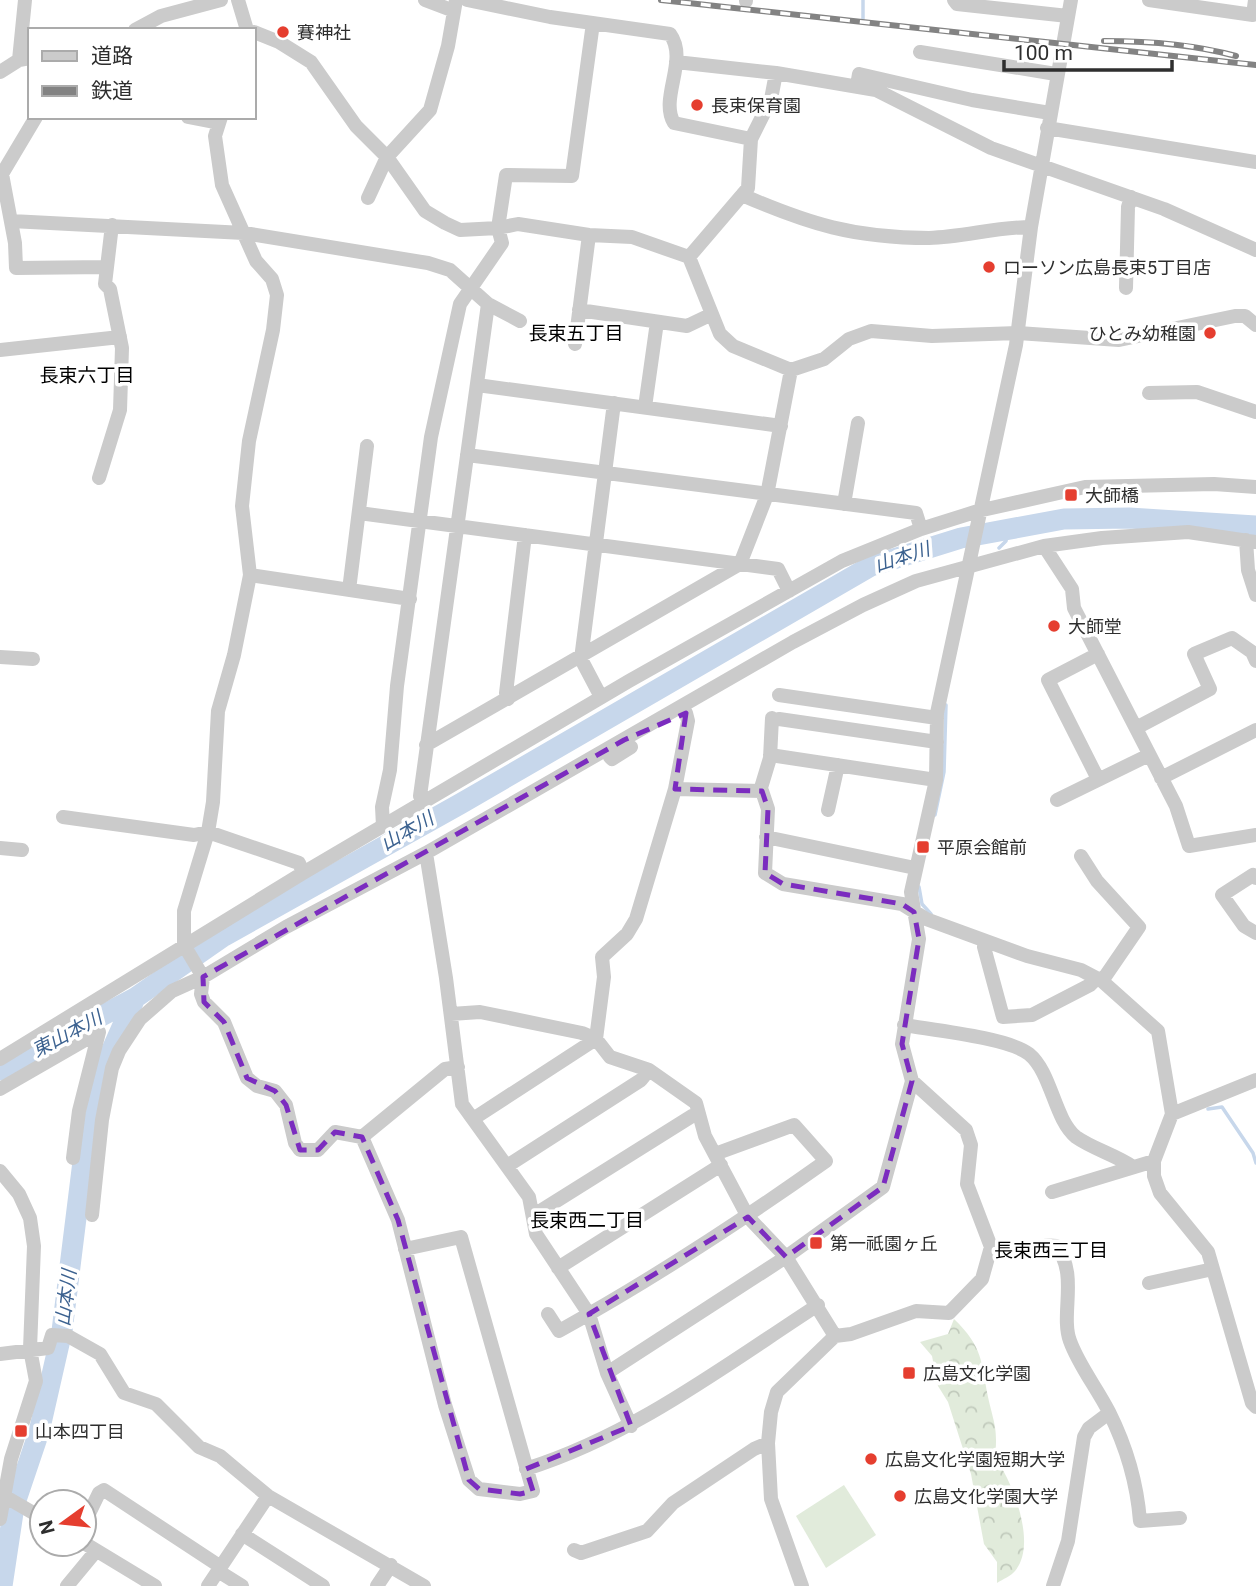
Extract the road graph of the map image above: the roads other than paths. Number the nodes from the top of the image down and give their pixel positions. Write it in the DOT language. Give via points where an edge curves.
graph roads {
  1 [pos="25,0"];
  2 [pos="222,0"];
  3 [pos="238,0"];
  4 [pos="425,0"];
  5 [pos="467,0"];
  6 [pos="954,0"];
  7 [pos="1071,0"];
  8 [pos="1149,0"];
  9 [pos="1255,0"];
  10 [pos="455,5"];
  11 [pos="1068,16"];
  12 [pos="593,23"];
  13 [pos="139,28"];
  14 [pos="246,28"];
  15 [pos="256,33"];
  16 [pos="920,52"];
  17 [pos="24,59"];
  18 [pos="676,62"];
  19 [pos="0,72"];
  20 [pos="776,73"];
  21 [pos="1056,74"];
  22 [pos="857,86"];
  23 [pos="1050,113"];
  24 [pos="35,119"];
  25 [pos="220,120"];
  26 [pos="1047,128"];
  27 [pos="751,139"];
  28 [pos="387,157"];
  29 [pos="1256,162"];
  30 [pos="1041,164"];
  31 [pos="1,174"];
  32 [pos="742,195"];
  33 [pos="1131,197"];
  34 [pos="368,198"];
  35 [pos="11,221"];
  36 [pos="112,225"];
  37 [pos="1031,227"];
  38 [pos="498,228"];
  39 [pos="244,233"];
  40 [pos="589,235"];
  41 [pos="1256,250"];
  42 [pos="689,257"];
  43 [pos="107,268"];
  44 [pos="1126,288"];
  45 [pos="472,289"];
  46 [pos="488,304"];
  47 [pos="579,310"];
  48 [pos="710,314"];
  49 [pos="520,321"];
  50 [pos="657,321"];
  51 [pos="1256,325"];
  52 [pos="1018,333"];
  53 [pos="120,337"];
  54 [pos="575,344"];
  55 [pos="0,350"];
  56 [pos="791,370"];
  57 [pos="477,385"];
  58 [pos="1149,393"];
  59 [pos="614,403"];
  60 [pos="645,407"];
  61 [pos="1256,412"];
  62 [pos="858,422"];
  63 [pos="781,426"];
  64 [pos="367,446"];
  65 [pos="467,455"];
  66 [pos="604,474"];
  67 [pos="99,478"];
  68 [pos="1256,487"];
  69 [pos="767,495"];
  70 [pos="844,505"];
  71 [pos="359,513"];
  72 [pos="978,514"];
  73 [pos="421,520"];
  74 [pos="457,526"];
  75 [pos="922,529"];
  76 [pos="525,535"];
  77 [pos="1251,541"];
  78 [pos="595,544"];
  79 [pos="1044,546"];
  80 [pos="968,561"];
  81 [pos="740,564"];
  82 [pos="250,575"];
  83 [pos="349,590"];
  84 [pos="789,591"];
  85 [pos="1256,595"];
  86 [pos="410,599"];
  87 [pos="793,642"];
  88 [pos="1098,654"];
  89 [pos="0,657"];
  90 [pos="33,659"];
  91 [pos="581,659"];
  92 [pos="1256,661"];
  93 [pos="779,695"];
  94 [pos="601,697"];
  95 [pos="508,699"];
  96 [pos="686,713"];
  97 [pos="937,718"];
  98 [pos="1136,728"];
  99 [pos="1256,730"];
  100 [pos="937,742"];
  101 [pos="628,743"];
  102 [pos="426,745"];
  103 [pos="770,755"];
  104 [pos="1149,755"];
  105 [pos="610,757"];
  106 [pos="838,765"];
  107 [pos="1161,778"];
  108 [pos="1098,779"];
  109 [pos="936,780"];
  110 [pos="675,789"];
  111 [pos="760,791"];
  112 [pos="1057,800"];
  113 [pos="423,803"];
  114 [pos="828,810"];
  115 [pos="63,817"];
  116 [pos="383,826"];
  117 [pos="208,832"];
  118 [pos="1256,835"];
  119 [pos="766,838"];
  120 [pos="0,848"];
  121 [pos="22,850"];
  122 [pos="425,853"];
  123 [pos="1081,856"];
  124 [pos="915,868"];
  125 [pos="303,873"];
  126 [pos="1256,878"];
  127 [pos="914,912"];
  128 [pos="1256,933"];
  129 [pos="985,941"];
  130 [pos="184,945"];
  131 [pos="203,977"];
  132 [pos="1099,979"];
  133 [pos="451,1014"];
  134 [pos="904,1025"];
  135 [pos="596,1039"];
  136 [pos="0,1059"];
  137 [pos="458,1067"];
  138 [pos="649,1070"];
  139 [pos="1256,1080"];
  140 [pos="912,1081"];
  141 [pos="0,1089"];
  142 [pos="699,1114"];
  143 [pos="1172,1114"];
  144 [pos="473,1119"];
  145 [pos="362,1137"];
  146 [pos="74,1158"];
  147 [pos="718,1160"];
  148 [pos="1154,1161"];
  149 [pos="507,1166"];
  150 [pos="1133,1167"];
  151 [pos="0,1171"];
  152 [pos="1052,1192"];
  153 [pos="92,1215"];
  154 [pos="534,1215"];
  155 [pos="748,1217"];
  156 [pos="991,1247"];
  157 [pos="405,1249"];
  158 [pos="786,1258"];
  159 [pos="558,1268"];
  160 [pos="1213,1269"];
  161 [pos="1149,1283"];
  162 [pos="818,1305"];
  163 [pos="548,1314"];
  164 [pos="589,1314"];
  165 [pos="835,1336"];
  166 [pos="30,1349"];
  167 [pos="0,1354"];
  168 [pos="607,1373"];
  169 [pos="1256,1408"];
  170 [pos="1109,1413"];
  171 [pos="631,1426"];
  172 [pos="768,1443"];
  173 [pos="526,1469"];
  174 [pos="98,1495"];
  175 [pos="4,1496"];
  176 [pos="268,1496"];
  177 [pos="28,1510"];
  178 [pos="0,1518"];
  179 [pos="1180,1518"];
  180 [pos="242,1534"];
  181 [pos="574,1550"];
  182 [pos="98,1552"];
  183 [pos="84,1558"];
  184 [pos="391,1564"];
  185 [pos="220,1569"];
  186 [pos="67,1586"];
  187 [pos="155,1586"];
  188 [pos="208,1586"];
  189 [pos="242,1586"];
  190 [pos="323,1586"];
  191 [pos="377,1586"];
  192 [pos="424,1586"];
  193 [pos="802,1586"];
  194 [pos="1053,1586"];
  1 -- 17 [label="street"];
  2 -- 13 [label="street" via="161,16"];
  3 -- 14 [label="street"];
  4 -- 10 [label="street"];
  5 -- 12 [label="street"];
  6 -- 11 [label="street" via="957,5"];
  7 -- 11 [label="street"];
  8 -- 9 [label="street" via="1253,15"];
  10 -- 28 [label="street" via="430,110"];
  11 -- 21 [label="street"];
  12 -- 18 [label="street" via="670,33"];
  12 -- 38 [label="street" via="572,176 506,175"];
  15 -- 28 [label="street" via="311,62 356,126"];
  16 -- 21 [label="street"];
  17 -- 19 [label="street"];
  18 -- 20 [label="street"];
  18 -- 27 [label="street" via="669,114 674,123"];
  20 -- 22 [label="street"];
  20 -- 27 [label="street" via="771,99"];
  21 -- 23 [label="street"];
  22 -- 23 [label="street" via="859,74"];
  22 -- 30 [label="street" via="876,90 991,148"];
  23 -- 26 [label="street"];
  24 -- 31 [label="street"];
  25 -- 39 [label="street" via="215,136 222,185"];
  26 -- 29 [label="street"];
  26 -- 30 [label="street"];
  27 -- 32 [label="street" via="748,188"];
  28 -- 34 [label="street"];
  28 -- 38 [label="street" via="425,211 460,230"];
  30 -- 33 [label="street"];
  30 -- 37 [label="street"];
  31 -- 35 [label="street"];
  32 -- 37 [label="street" via="805,222 857,234 931,238"];
  32 -- 42 [label="street"];
  33 -- 41 [label="street"];
  33 -- 44 [label="street"];
  35 -- 36 [label="street"];
  35 -- 43 [label="street" via="16,268"];
  36 -- 39 [label="street"];
  36 -- 43 [label="street"];
  37 -- 52 [label="street"];
  38 -- 40 [label="street" via="518,224"];
  38 -- 45 [label="street" via="502,243"];
  39 -- 45 [label="street" via="428,263 450,270"];
  39 -- 82 [label="street" via="277,295 249,441 242,506"];
  40 -- 42 [label="street" via="649,240"];
  40 -- 47 [label="street"];
  42 -- 48 [label="street"];
  43 -- 53 [label="street" via="105,284"];
  45 -- 46 [label="street"];
  45 -- 73 [label="street" via="460,304 431,437"];
  46 -- 49 [label="street"];
  46 -- 57 [label="street"];
  47 -- 50 [label="street"];
  47 -- 54 [label="street"];
  48 -- 50 [label="street" via="687,326"];
  48 -- 56 [label="street" via="720,334 733,346"];
  50 -- 60 [label="street"];
  51 -- 52 [label="street" via="1245,316 1235,316 1119,340"];
  52 -- 56 [label="street" via="932,336 871,331 849,339 824,359"];
  52 -- 72 [label="street"];
  53 -- 55 [label="street"];
  53 -- 67 [label="street" via="120,410"];
  56 -- 63 [label="street"];
  57 -- 59 [label="street"];
  57 -- 65 [label="street"];
  58 -- 61 [label="street" via="1198,392"];
  59 -- 60 [label="street"];
  59 -- 66 [label="street"];
  60 -- 63 [label="street"];
  62 -- 70 [label="street"];
  63 -- 69 [label="street"];
  64 -- 71 [label="street"];
  65 -- 66 [label="street"];
  65 -- 74 [label="street"];
  66 -- 69 [label="street"];
  66 -- 78 [label="street"];
  68 -- 72 [label="street" via="1085,487"];
  69 -- 70 [label="street"];
  69 -- 81 [label="street"];
  70 -- 75 [label="street" via="916,513"];
  71 -- 73 [label="street"];
  71 -- 83 [label="street"];
  72 -- 75 [label="street"];
  72 -- 80 [label="street"];
  73 -- 74 [label="street"];
  73 -- 86 [label="street"];
  74 -- 76 [label="street"];
  74 -- 102 [label="street"];
  75 -- 84 [label="street" via="842,561"];
  76 -- 78 [label="street"];
  76 -- 95 [label="street"];
  77 -- 79 [label="street" via="1188,532"];
  77 -- 85 [label="street" via="1248,570"];
  78 -- 81 [label="street"];
  78 -- 91 [label="street"];
  79 -- 80 [label="street"];
  79 -- 88 [label="street" via="1072,589 1074,608"];
  80 -- 87 [label="street" via="895,590"];
  80 -- 97 [label="street"];
  81 -- 84 [label="street" via="778,569"];
  81 -- 91 [label="street"];
  82 -- 83 [label="street"];
  82 -- 117 [label="street" via="218,711"];
  83 -- 86 [label="street"];
  84 -- 94 [label="street"];
  86 -- 116 [label="street"];
  87 -- 96 [label="street" via="787,654"];
  87 -- 101 [label="street"];
  88 -- 98 [label="street"];
  88 -- 108 [label="street" via="1048,680"];
  89 -- 90 [label="street"];
  91 -- 94 [label="street"];
  91 -- 95 [label="street"];
  92 -- 98 [label="street" via="1252,652 1232,638 1194,654 1210,689"];
  93 -- 97 [label="street"];
  94 -- 113 [label="street"];
  95 -- 102 [label="street"];
  96 -- 101 [label="street"];
  96 -- 110 [label="street"];
  97 -- 100 [label="street"];
  98 -- 104 [label="street"];
  99 -- 107 [label="street"];
  100 -- 103 [label="street" via="776,719"];
  100 -- 109 [label="street"];
  101 -- 105 [label="street"];
  101 -- 122 [label="street"];
  102 -- 113 [label="street"];
  103 -- 106 [label="street"];
  103 -- 111 [label="street"];
  104 -- 107 [label="street"];
  104 -- 108 [label="street"];
  106 -- 109 [label="street"];
  106 -- 114 [label="street"];
  107 -- 118 [label="street" via="1189,846"];
  108 -- 112 [label="street"];
  109 -- 124 [label="street"];
  110 -- 111 [label="street"];
  110 -- 135 [label="street" via="636,919 602,957"];
  111 -- 119 [label="street" via="768,809"];
  113 -- 116 [label="street"];
  115 -- 117 [label="street" via="194,835"];
  116 -- 125 [label="street"];
  117 -- 125 [label="street" via="299,863"];
  117 -- 130 [label="street" via="184,911"];
  119 -- 124 [label="street"];
  119 -- 127 [label="street" via="765,873 783,884 902,904"];
  120 -- 121 [label="street"];
  122 -- 131 [label="street"];
  122 -- 133 [label="street"];
  123 -- 132 [label="street" via="1097,881 1139,926"];
  124 -- 127 [label="street"];
  125 -- 130 [label="street"];
  126 -- 128 [label="street" via="1253,875 1222,895 1244,926"];
  127 -- 129 [label="street"];
  127 -- 134 [label="street" via="919,939"];
  129 -- 132 [label="street"];
  129 -- 132 [label="street" via="1003,1017 1032,1015"];
  130 -- 131 [label="street"];
  130 -- 136 [label="street"];
  131 -- 145 [label="street" via="204,1002 224,1022 247,1077 257,1086 275,1091 286,1105 300,1150 318,1150 335,1132"];
  131 -- 153 [label="street" via="156,1004 119,1051 107,1086"];
  132 -- 143 [label="street" via="1158,1031"];
  133 -- 135 [label="street" via="480,1012"];
  133 -- 137 [label="street"];
  134 -- 140 [label="street" via="902,1044"];
  134 -- 150 [label="street" via="1027,1052 1042,1067 1075,1136"];
  135 -- 138 [label="street" via="610,1057"];
  135 -- 144 [label="street"];
  137 -- 144 [label="street" via="462,1104"];
  137 -- 145 [label="street" via="444,1069"];
  138 -- 142 [label="street" via="696,1103"];
  138 -- 149 [label="street" via="641,1080"];
  139 -- 143 [label="street"];
  140 -- 156 [label="street" via="966,1130 971,1145 967,1184"];
  140 -- 158 [label="street" via="883,1187"];
  141 -- 146 [label="street" via="99,1032 79,1111"];
  142 -- 147 [label="street"];
  142 -- 154 [label="street"];
  143 -- 148 [label="street"];
  144 -- 149 [label="street"];
  145 -- 157 [label="street" via="398,1220"];
  147 -- 155 [label="street"];
  147 -- 155 [label="street" via="794,1125 826,1161"];
  147 -- 159 [label="street"];
  148 -- 150 [label="street"];
  148 -- 160 [label="street" via="1160,1193 1208,1252"];
  149 -- 154 [label="street" via="529,1197"];
  150 -- 152 [label="street"];
  151 -- 166 [label="street" via="19,1194 30,1218 34,1246"];
  154 -- 159 [label="street" via="536,1234"];
  155 -- 158 [label="street"];
  155 -- 164 [label="street"];
  156 -- 165 [label="street" via="982,1279 949,1313 916,1311"];
  156 -- 170 [label="street" via="1010,1254 1042,1244 1056,1246 1063,1255 1070,1296 1070,1342"];
  157 -- 173 [label="street" via="461,1237"];
  157 -- 173 [label="street" via="469,1480 479,1489 520,1494 533,1491"];
  158 -- 162 [label="street"];
  158 -- 168 [label="street"];
  159 -- 164 [label="street"];
  160 -- 161 [label="street"];
  160 -- 169 [label="street"];
  162 -- 165 [label="street"];
  162 -- 171 [label="street"];
  163 -- 164 [label="street" via="558,1331"];
  164 -- 168 [label="street"];
  165 -- 172 [label="street" via="777,1392"];
  166 -- 167 [label="street"];
  166 -- 175 [label="street" via="36,1381"];
  166 -- 176 [label="street" via="48,1348 61,1335 100,1354 124,1393 156,1404 200,1447 220,1456"];
  168 -- 171 [label="street"];
  170 -- 179 [label="street" via="1138,1491 1140,1521"];
  170 -- 194 [label="street" via="1088,1428 1084,1437 1068,1542"];
  171 -- 173 [label="street" via="574,1454"];
  172 -- 181 [label="street" via="673,1503 647,1531 580,1553"];
  172 -- 193 [label="street" via="771,1499"];
  174 -- 185 [label="street" via="104,1490"];
  175 -- 177 [label="street"];
  175 -- 178 [label="street"];
  176 -- 180 [label="street"];
  176 -- 184 [label="street"];
  180 -- 185 [label="street"];
  180 -- 190 [label="street"];
  182 -- 187 [label="street"];
  183 -- 186 [label="street"];
  184 -- 191 [label="street"];
  184 -- 192 [label="street"];
  185 -- 188 [label="street"];
  185 -- 189 [label="street"];
}
